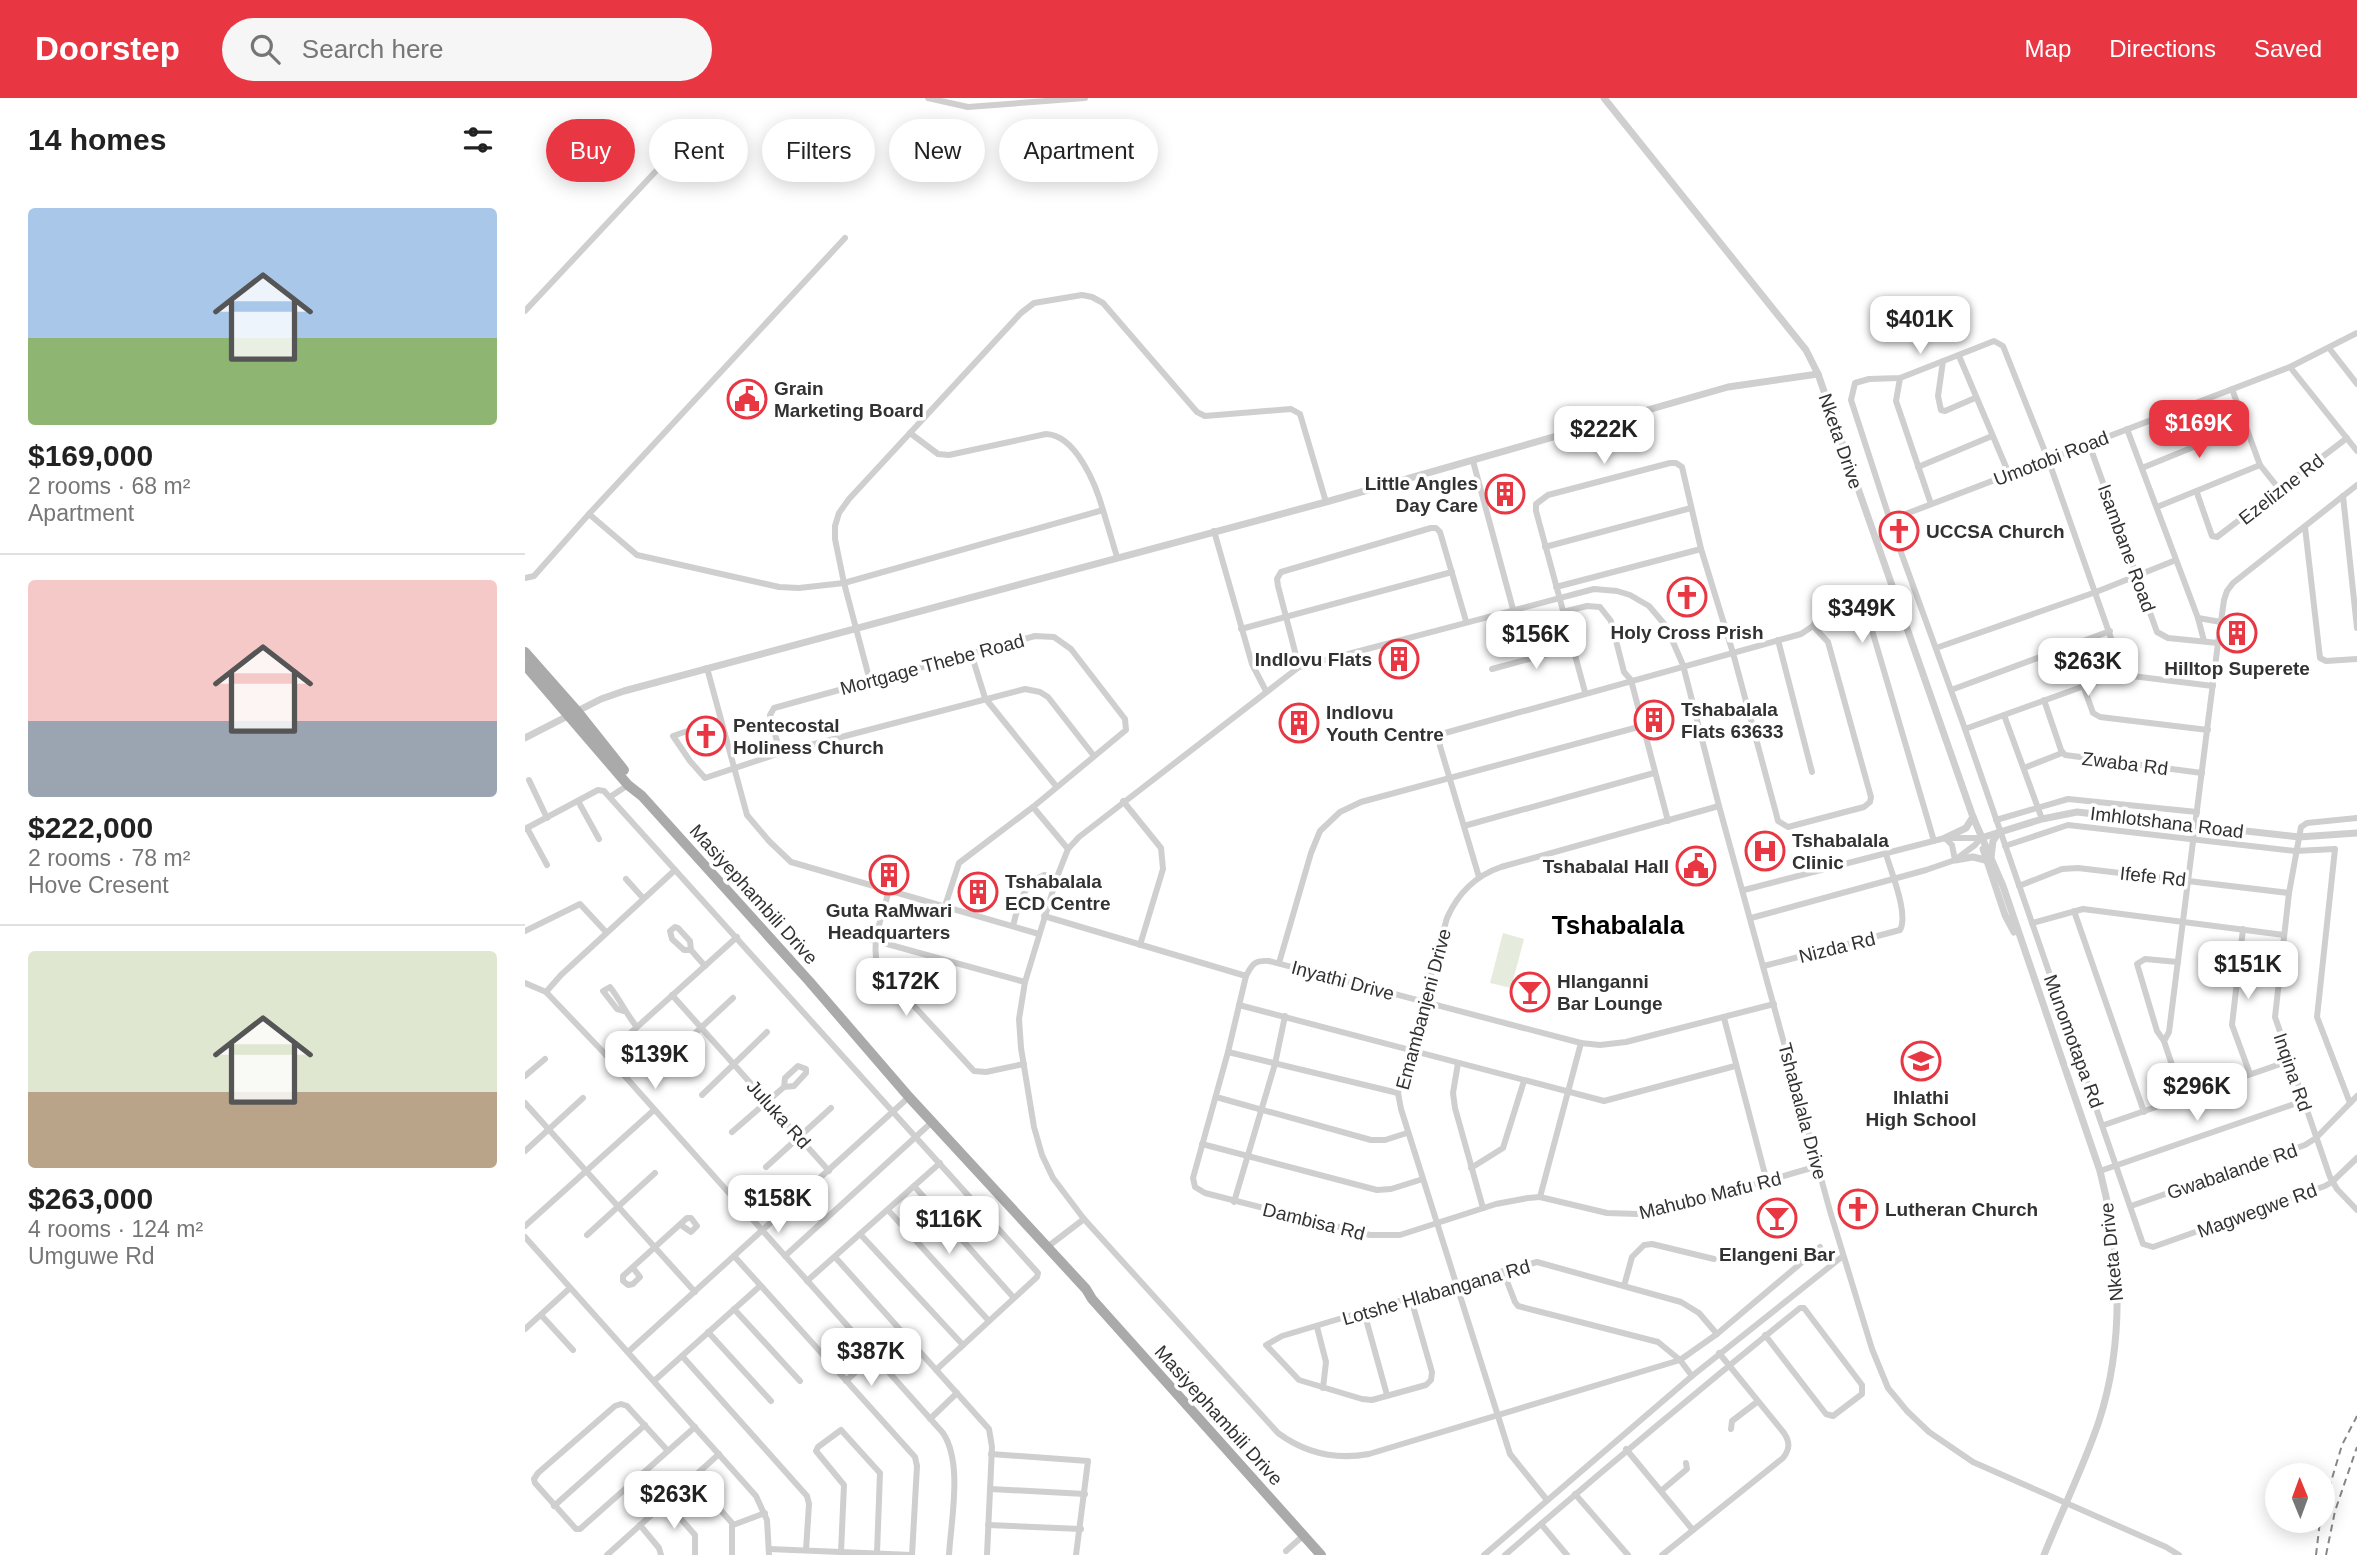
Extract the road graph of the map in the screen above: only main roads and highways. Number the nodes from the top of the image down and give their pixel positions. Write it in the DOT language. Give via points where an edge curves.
graph roads {
  1 [pos="525,652"];
  2 [pos="525,665"];
  3 [pos="574,714"];
  4 [pos="642,796"];
  5 [pos="1321,1555"];
  1 -- 3 [label="main road, Masiyephambili Drive"];
  2 -- 3 [label="main road, Masiyephambili Drive"];
  3 -- 4 [label="main road, Masiyephambili Drive"];
  3 -- 4 [label="main road, Masiyephambili Drive" via="628,785"];
  4 -- 5 [label="main road, Masiyephambili Drive" via="1011,1214"];
}
